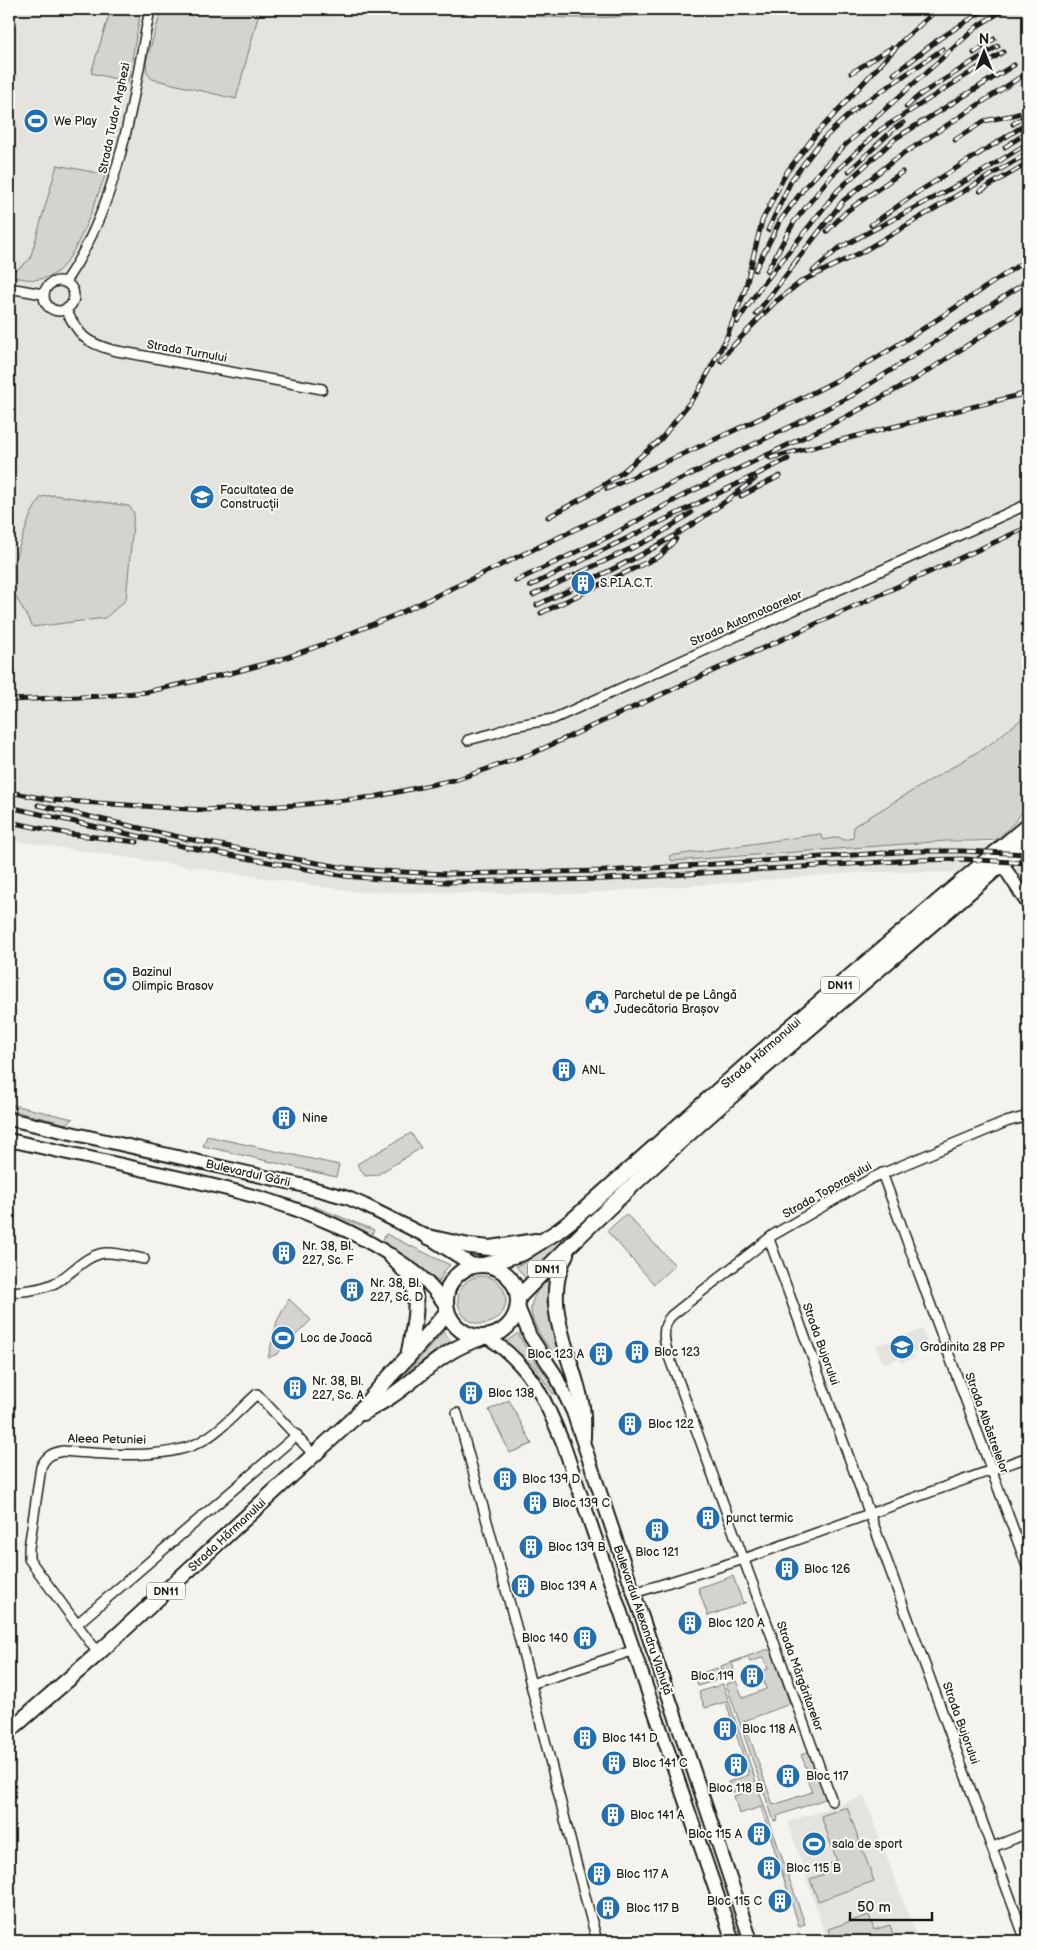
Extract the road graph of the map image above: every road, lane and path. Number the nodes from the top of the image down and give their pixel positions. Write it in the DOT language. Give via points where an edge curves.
graph roads {
  1 [pos="150,9"];
  2 [pos="65,282"];
  3 [pos="9,288"];
  4 [pos="44,294"];
  5 [pos="65,309"];
  6 [pos="322,389"];
  7 [pos="1028,504"];
  8 [pos="468,740"];
  9 [pos="1028,825"];
  10 [pos="1028,841"];
  11 [pos="1002,864"];
  12 [pos="1028,904"];
  13 [pos="1028,1116"];
  14 [pos="9,1119"];
  15 [pos="9,1140"];
  16 [pos="882,1173"];
  17 [pos="428,1237"];
  18 [pos="575,1239"];
  19 [pos="768,1239"];
  20 [pos="544,1240"];
  21 [pos="391,1256"];
  22 [pos="144,1260"];
  23 [pos="479,1265"];
  24 [pos="9,1292"];
  25 [pos="518,1302"];
  26 [pos="446,1309"];
  27 [pos="664,1328"];
  28 [pos="484,1337"];
  29 [pos="407,1359"];
  30 [pos="457,1413"];
  31 [pos="355,1417"];
  32 [pos="297,1435"];
  33 [pos="583,1438"];
  34 [pos="314,1455"];
  35 [pos="1028,1457"];
  36 [pos="991,1471"];
  37 [pos="870,1515"];
  38 [pos="744,1559"];
  39 [pos="1028,1569"];
  40 [pos="634,1593"];
  41 [pos="77,1624"];
  42 [pos="635,1650"];
  43 [pos="98,1653"];
  44 [pos="531,1684"];
  45 [pos="9,1731"];
  46 [pos="832,1801"];
  47 [pos="1028,1833"];
  48 [pos="993,1847"];
  49 [pos="597,1941"];
  50 [pos="733,1941"];
  51 [pos="751,1941"];
  52 [pos="1026,1941"];
  1 -- 2 [label="street, Strada Tudor Arghezi" via="115,177 84,251"];
  2 -- 4 [label="street" via="51,282"];
  2 -- 5 [label="street" via="74,297"];
  3 -- 4 [label="street"];
  4 -- 5 [label="street" via="45,303 52,309"];
  5 -- 6 [label="street, Strada Turnului" via="82,336 95,345"];
  7 -- 8 [label="street, Strada Automotoarelor" via="553,719 513,726"];
  9 -- 20 [label="main road, Strada Hărmanului / DN11" via="759,1054 576,1217"];
  10 -- 11 [label="main road, Strada Hărmanului / DN11"];
  11 -- 12 [label="main road"];
  11 -- 18 [label="main road, Strada Hărmanului / DN11" via="720,1106"];
  13 -- 16 [label="street, Strada Toporașului"];
  14 -- 17 [label="main road, Bulevardul Gării" via="301,1184 348,1198"];
  15 -- 21 [label="main road, Bulevardul Gării" via="266,1199 346,1229"];
  16 -- 19 [label="street, Strada Toporașului"];
  16 -- 36 [label="street, Strada Albăstrelelor"];
  17 -- 20 [label="main road" via="490,1248"];
  17 -- 23 [label="main road, Bulevardul Gării"];
  18 -- 25 [label="main road, Strada Hărmanului / DN11"];
  18 -- 33 [label="main road" via="560,1264 555,1290 557,1313 583,1408"];
  19 -- 27 [label="street, Strada Toporașului" via="671,1316"];
  19 -- 37 [label="street, Strada Bujorului"];
  20 -- 23 [label="main road, Strada Hărmanului / DN11" via="523,1253"];
  21 -- 26 [label="main road, Bulevardul Gării" via="423,1276"];
  21 -- 29 [label="main road" via="410,1280 414,1293 413,1328"];
  22 -- 24 [label="street" via="104,1253 88,1259 53,1284"];
  23 -- 25 [label="main road" via="494,1267 511,1279"];
  23 -- 26 [label="main road" via="461,1271 450,1282 445,1298"];
  25 -- 28 [label="main road" via="508,1327"];
  25 -- 33 [label="main road, Bulevardul Alexandru Vlahuță" via="530,1336 556,1374"];
  26 -- 28 [label="main road" via="466,1334"];
  26 -- 29 [label="main road, Strada Hărmanului / DN11"];
  27 -- 38 [label="street, Strada Mărgăritarelor" via="668,1350"];
  28 -- 31 [label="main road, Strada Hărmanului / DN11" via="462,1344 437,1359 391,1396"];
  28 -- 42 [label="main road, Bulevardul Alexandru Vlahuță" via="500,1346 530,1375 544,1398"];
  29 -- 31 [label="main road, Strada Hărmanului / DN11"];
  30 -- 44 [label="street"];
  31 -- 34 [label="main road, Strada Hărmanului / DN11"];
  32 -- 34 [label="street, Aleea Petuniei"];
  32 -- 41 [label="street"];
  32 -- 41 [label="street, Aleea Petuniei" via="258,1394 209,1436 189,1447 137,1453 63,1451 48,1456 41,1467 28,1555"];
  33 -- 40 [label="main road, Bulevardul Alexandru Vlahuță"];
  34 -- 43 [label="main road, Strada Hărmanului / DN11"];
  35 -- 36 [label="street"];
  36 -- 37 [label="street"];
  36 -- 39 [label="street, Strada Albăstrelelor"];
  37 -- 38 [label="street"];
  37 -- 48 [label="street, Strada Bujorului"];
  38 -- 40 [label="street"];
  38 -- 46 [label="street, Strada Mărgăritarelor"];
  40 -- 51 [label="main road, Bulevardul Alexandru Vlahuță"];
  41 -- 43 [label="street, Aleea Petuniei"];
  42 -- 44 [label="street"];
  42 -- 50 [label="main road, Bulevardul Alexandru Vlahuță"];
  43 -- 45 [label="main road, Strada Hărmanului / DN11"];
  44 -- 49 [label="street"];
  47 -- 48 [label="street"];
  48 -- 52 [label="street, Strada Bujorului"];
}
